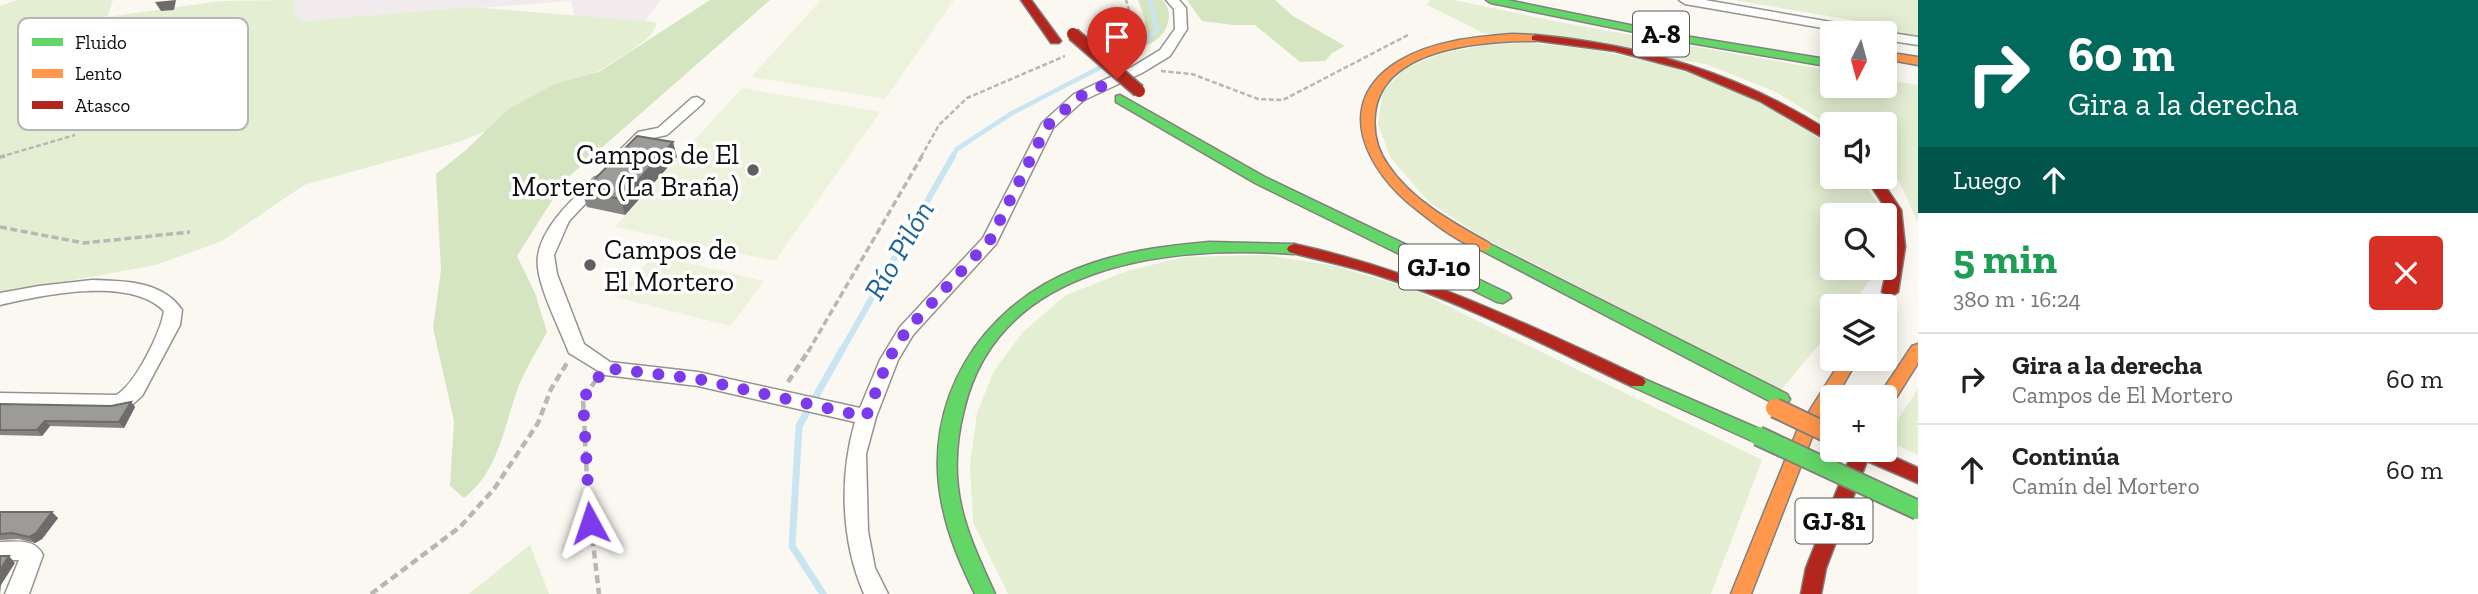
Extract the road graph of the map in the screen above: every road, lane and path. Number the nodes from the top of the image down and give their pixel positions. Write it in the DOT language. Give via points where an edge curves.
graph roads {
  1 [pos="1026,0"];
  2 [pos="1126,0"];
  3 [pos="1172,0"];
  4 [pos="1491,0"];
  5 [pos="1560,0"];
  6 [pos="1685,0"];
  7 [pos="1820,24"];
  8 [pos="1069,28"];
  9 [pos="1408,35"];
  10 [pos="1897,38"];
  11 [pos="1101,40"];
  12 [pos="1918,41"];
  13 [pos="1820,46"];
  14 [pos="1061,49"];
  15 [pos="1897,58"];
  16 [pos="1918,61"];
  17 [pos="1820,62"];
  18 [pos="1146,65"];
  19 [pos="1897,74"];
  20 [pos="1092,76"];
  21 [pos="1918,77"];
  22 [pos="696,101"];
  23 [pos="1820,129"];
  24 [pos="75,135"];
  25 [pos="0,157"];
  26 [pos="1880,189"];
  27 [pos="1332,197"];
  28 [pos="0,227"];
  29 [pos="190,232"];
  30 [pos="1909,272"];
  31 [pos="1887,294"];
  32 [pos="1890,294"];
  33 [pos="0,299"];
  34 [pos="1517,305"];
  35 [pos="1595,322"];
  36 [pos="576,348"];
  37 [pos="1918,350"];
  38 [pos="1641,365"];
  39 [pos="605,368"];
  40 [pos="1843,371"];
  41 [pos="1895,385"];
  42 [pos="778,399"];
  43 [pos="0,401"];
  44 [pos="1778,403"];
  45 [pos="866,417"];
  46 [pos="1820,420"];
  47 [pos="1820,428"];
  48 [pos="1761,431"];
  49 [pos="1897,459"];
  50 [pos="1857,462"];
  51 [pos="1887,462"];
  52 [pos="1918,470"];
  53 [pos="1918,477"];
  54 [pos="1918,501"];
  55 [pos="1918,510"];
  56 [pos="0,551"];
  57 [pos="18,594"];
  58 [pos="371,594"];
  59 [pos="599,594"];
  60 [pos="876,594"];
  61 [pos="985,594"];
  62 [pos="1741,594"];
  63 [pos="1811,594"];
  1 -- 14 [label="highway"];
  2 -- 11 [label="path" via="1130,18 1114,35"];
  3 -- 18 [label="street" via="1180,8 1181,29 1165,53"];
  4 -- 17 [label="highway, A-8"];
  5 -- 13 [label="highway, A-8"];
  6 -- 7 [label="street"];
  8 -- 27 [label="highway, bridge" via="1139,91 1185,122"];
  9 -- 18 [label="path" via="1283,100 1258,99 1192,74 1167,74"];
  10 -- 12 [label="street"];
  14 -- 42 [label="path" via="967,98 939,125"];
  15 -- 16 [label="highway"];
  18 -- 45 [label="street" via="1079,97 1047,126 990,240 906,331 888,360"];
  19 -- 21 [label="highway"];
  20 -- 34 [label="highway, GJ-10" via="1167,129 1246,173"];
  22 -- 36 [label="street" via="662,132 643,135 562,219 546,255 548,274"];
  23 -- 44 [label="highway" via="1753,92 1698,70 1619,49 1559,40 1490,38 1443,47 1405,62 1379,82 1367,106 1367,134 1378,159 1404,191 1444,225"];
  24 -- 25 [label="path"];
  26 -- 31 [label="highway" via="1894,210 1898,247"];
  28 -- 29 [label="path" via="84,243"];
  30 -- 32 [label="highway"];
  33 -- 43 [label="street" via="63,288 108,287 150,293 173,310 171,325 127,399"];
  35 -- 44 [label="highway"];
  36 -- 39 [label="street"];
  36 -- 58 [label="path" via="551,389 538,423 494,489 460,527"];
  37 -- 41 [label="highway"];
  38 -- 48 [label="highway"];
  39 -- 42 [label="street" via="698,379"];
  39 -- 59 [label="path" via="583,399"];
  40 -- 62 [label="highway" via="1807,431"];
  42 -- 45 [label="street"];
  44 -- 46 [label="highway"];
  44 -- 47 [label="highway, bridge"];
  45 -- 60 [label="street" via="856,454 857,531 864,568"];
  48 -- 54 [label="highway"];
  48 -- 55 [label="highway, bridge"];
  48 -- 61 [label="highway" via="1468,304 1366,265 1301,251 1239,245 1169,249 1102,264 1054,285 1010,315 973,360 954,405 945,464 954,512 973,573"];
  49 -- 52 [label="highway"];
  50 -- 63 [label="highway, GJ-81" via="1816,568"];
  51 -- 53 [label="highway"];
  56 -- 57 [label="street" via="32,555"];
}
